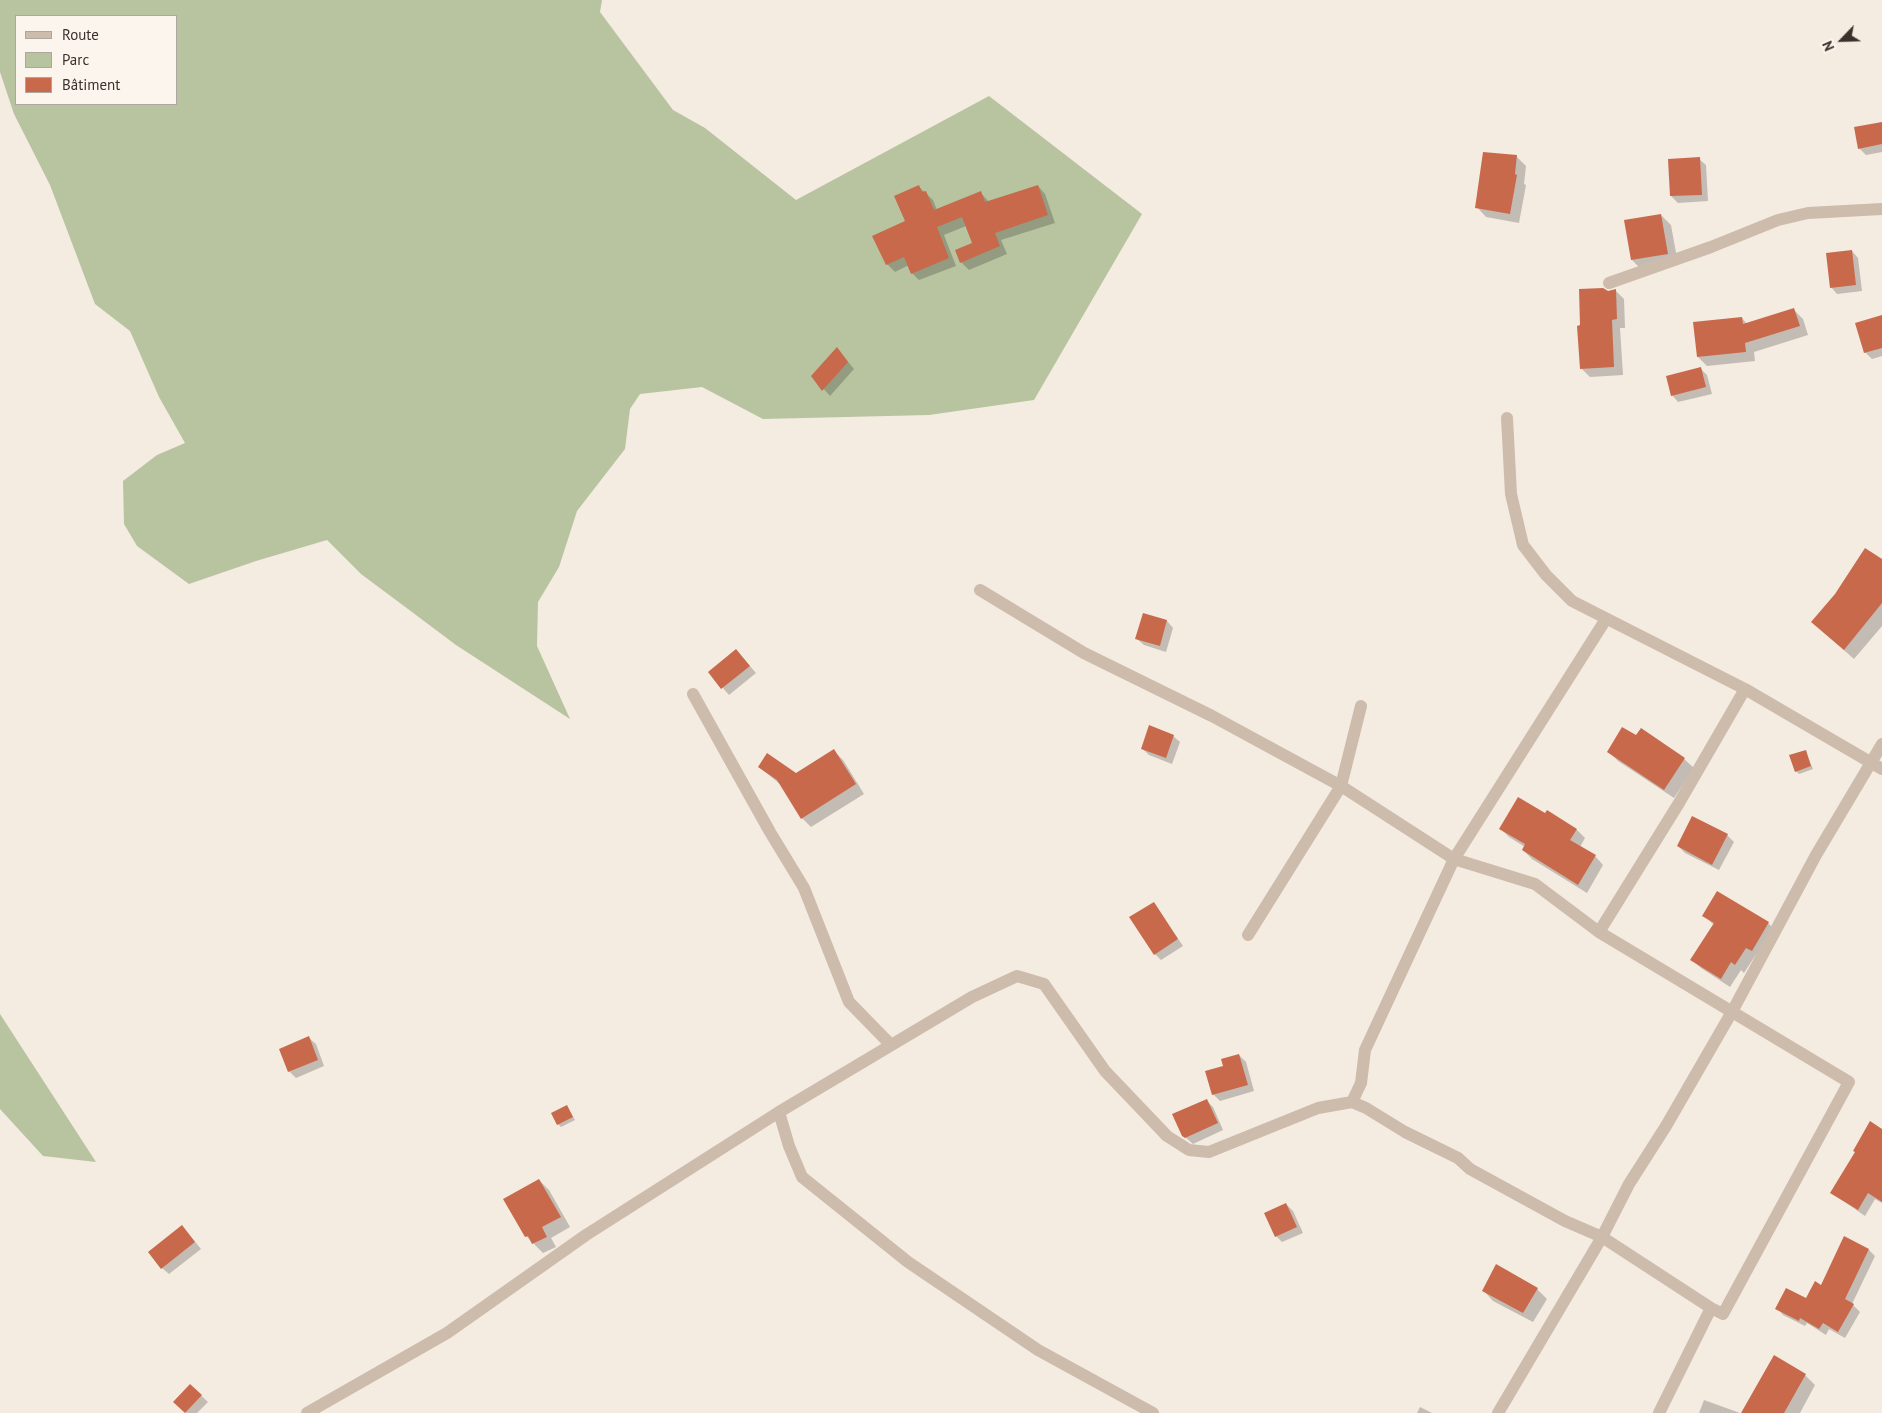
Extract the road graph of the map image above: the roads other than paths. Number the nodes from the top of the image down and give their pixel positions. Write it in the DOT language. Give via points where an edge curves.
graph roads {
  1 [pos="1882,209"];
  2 [pos="1609,282"];
  3 [pos="1507,418"];
  4 [pos="980,590"];
  5 [pos="1606,619"];
  6 [pos="1745,689"];
  7 [pos="693,694"];
  8 [pos="1361,706"];
  9 [pos="1882,744"];
  10 [pos="1877,766"];
  11 [pos="1341,786"];
  12 [pos="1454,859"];
  13 [pos="1599,932"];
  14 [pos="1248,935"];
  15 [pos="1733,1010"];
  16 [pos="890,1045"];
  17 [pos="1352,1102"];
  18 [pos="779,1112"];
  19 [pos="1602,1237"];
  20 [pos="1710,1308"];
  21 [pos="307,1413"];
  22 [pos="1153,1413"];
  23 [pos="1498,1413"];
  24 [pos="1658,1413"];
  1 -- 2 [label="street" via="1808,213 1778,220"];
  3 -- 5 [label="street" via="1511,494 1524,545 1546,575 1572,601"];
  4 -- 11 [label="street" via="1084,653 1212,716"];
  5 -- 6 [label="street"];
  5 -- 12 [label="street"];
  6 -- 10 [label="street"];
  6 -- 13 [label="street"];
  7 -- 16 [label="street" via="804,888 849,1002"];
  8 -- 11 [label="street"];
  9 -- 10 [label="street"];
  10 -- 15 [label="street" via="1816,855"];
  11 -- 12 [label="street"];
  11 -- 14 [label="street"];
  12 -- 13 [label="street" via="1534,884"];
  12 -- 17 [label="street" via="1365,1050 1361,1083"];
  13 -- 15 [label="street"];
  15 -- 19 [label="street" via="1629,1184"];
  15 -- 20 [label="street" via="1849,1082 1723,1314"];
  16 -- 17 [label="street" via="972,997 1017,976 1044,984 1105,1071 1167,1136 1189,1150 1208,1152 1318,1108"];
  16 -- 18 [label="street"];
  17 -- 19 [label="street" via="1458,1158 1470,1168 1565,1221"];
  18 -- 21 [label="street" via="586,1235 447,1333"];
  18 -- 22 [label="street" via="802,1177 908,1262 1038,1350"];
  19 -- 20 [label="street"];
  19 -- 23 [label="street"];
  20 -- 24 [label="street"];
}
